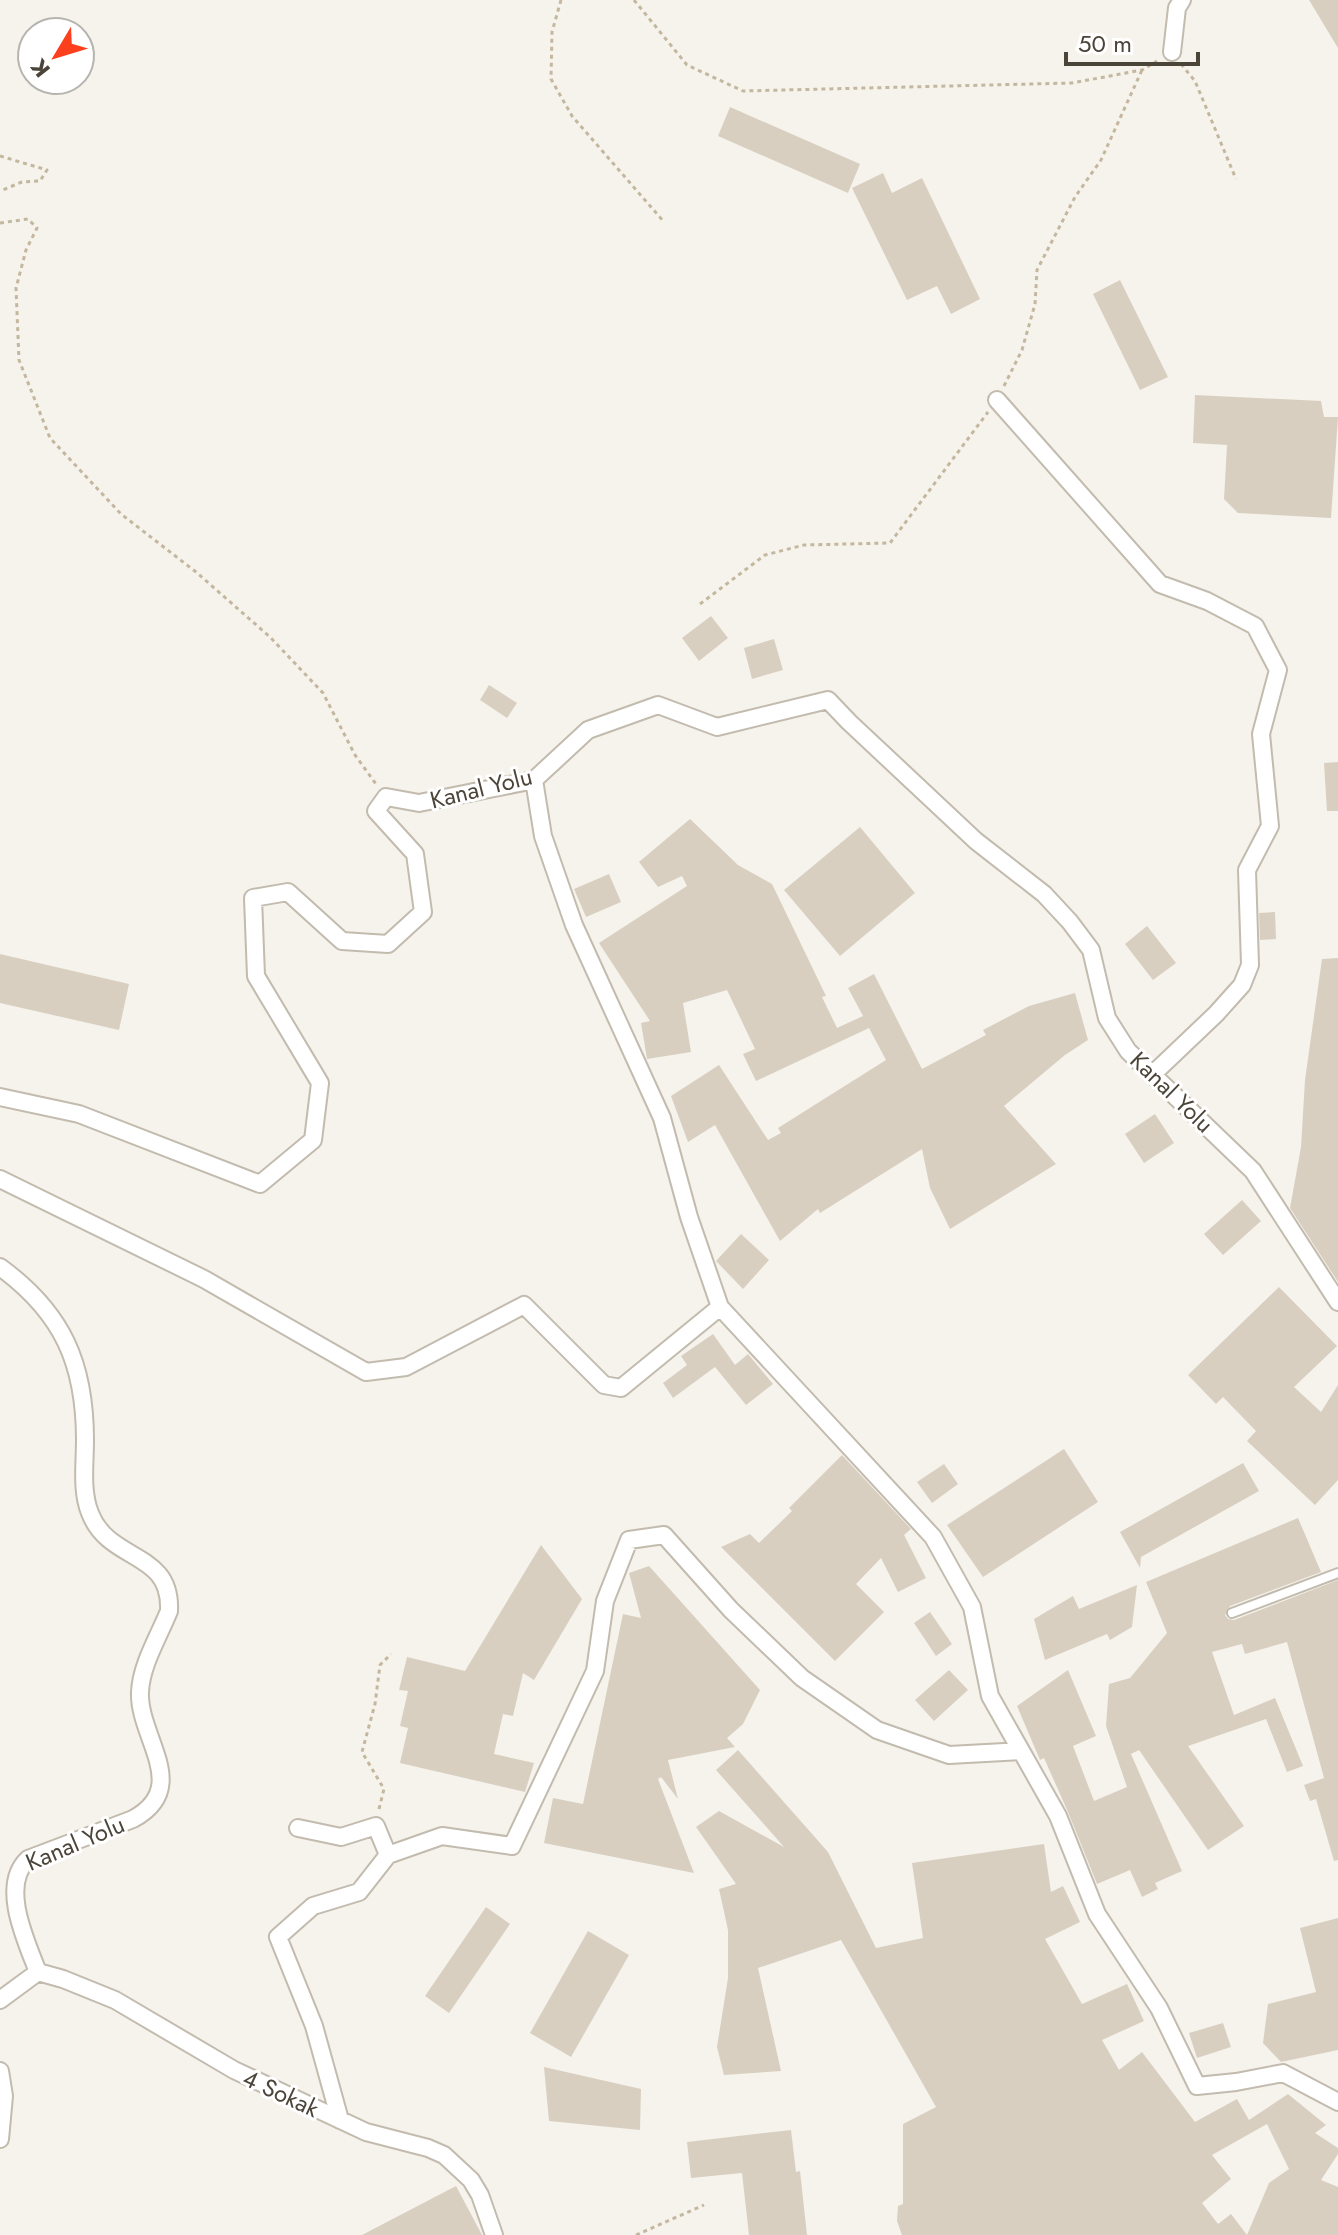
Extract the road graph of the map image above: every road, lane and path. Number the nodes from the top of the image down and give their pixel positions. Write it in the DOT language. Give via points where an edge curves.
graph roads {
  1 [pos="561,0"];
  2 [pos="634,0"];
  3 [pos="1182,0"];
  4 [pos="1172,52"];
  5 [pos="1142,70"];
  6 [pos="0,156"];
  7 [pos="1236,179"];
  8 [pos="0,191"];
  9 [pos="664,222"];
  10 [pos="0,223"];
  11 [pos="997,400"];
  12 [pos="700,604"];
  13 [pos="534,780"];
  14 [pos="386,797"];
  15 [pos="1154,1073"];
  16 [pos="0,1097"];
  17 [pos="0,1179"];
  18 [pos="0,1267"];
  19 [pos="1338,1302"];
  20 [pos="720,1307"];
  21 [pos="1338,1573"];
  22 [pos="1232,1613"];
  23 [pos="391,1654"];
  24 [pos="1021,1751"];
  25 [pos="376,1826"];
  26 [pos="298,1828"];
  27 [pos="388,1855"];
  28 [pos="38,1972"];
  29 [pos="0,2000"];
  30 [pos="0,2071"];
  31 [pos="1338,2102"];
  32 [pos="340,2120"];
  33 [pos="0,2139"];
  34 [pos="704,2205"];
  35 [pos="494,2235"];
  36 [pos="636,2235"];
  1 -- 9 [label="path" via="552,32 551,79 572,116"];
  2 -- 5 [label="path" via="687,65 743,91 1072,83"];
  3 -- 4 [label="street"];
  4 -- 5 [label="path"];
  4 -- 7 [label="path" via="1195,81"];
  5 -- 11 [label="path" via="1101,160 1037,270 1035,304 1022,350"];
  6 -- 8 [label="path" via="47,170 40,181"];
  10 -- 14 [label="path" via="28,219 37,228 16,288 19,360 50,438 121,514 270,637 323,693 355,755"];
  11 -- 12 [label="path" via="890,543 804,545 765,555"];
  11 -- 15 [label="street" via="1160,584 1255,626 1278,670 1261,734 1270,826 1247,870 1250,965 1242,985"];
  13 -- 14 [label="street, Kanal Yolu" via="419,803"];
  13 -- 15 [label="street, Kanal Yolu" via="588,730 658,705 717,727 828,700 1070,922 1091,950 1107,1018 1128,1051"];
  13 -- 20 [label="street" via="543,836 574,925 662,1118"];
  14 -- 16 [label="street" via="376,811 415,854 423,912 388,944 342,941 288,892 253,898 256,976 320,1083 313,1140 260,1184 79,1114"];
  15 -- 19 [label="street, Kanal Yolu" via="1253,1171"];
  17 -- 20 [label="street" via="204,1279 366,1372 406,1367 524,1305 604,1385 621,1388"];
  18 -- 28 [label="street, Kanal Yolu" via="46,1309 71,1350 83,1392 85,1495 93,1521 110,1543 151,1565 170,1600 141,1681 142,1711 162,1780 155,1802 133,1819 28,1859 12,1874 9,1897"];
  20 -- 24 [label="street" via="933,1537 972,1607 990,1696"];
  21 -- 22 [label="lane"];
  23 -- 25 [label="path" via="380,1665 362,1752 384,1789"];
  24 -- 27 [label="street" via="949,1755 877,1730 802,1678 664,1535 629,1540 605,1601 595,1671 512,1846 442,1836"];
  24 -- 31 [label="street" via="1058,1816 1097,1914 1159,2008 1197,2086 1283,2073"];
  25 -- 26 [label="street" via="341,1837"];
  25 -- 27 [label="street"];
  27 -- 32 [label="street" via="359,1892 313,1906 278,1937 314,2026"];
  28 -- 29 [label="street"];
  28 -- 32 [label="street, 4 Sokak" via="115,2000 234,2070"];
  30 -- 33 [label="street"];
  32 -- 35 [label="street, 4 Sokak" via="428,2148 458,2166 480,2195"];
  34 -- 36 [label="path"];
}
